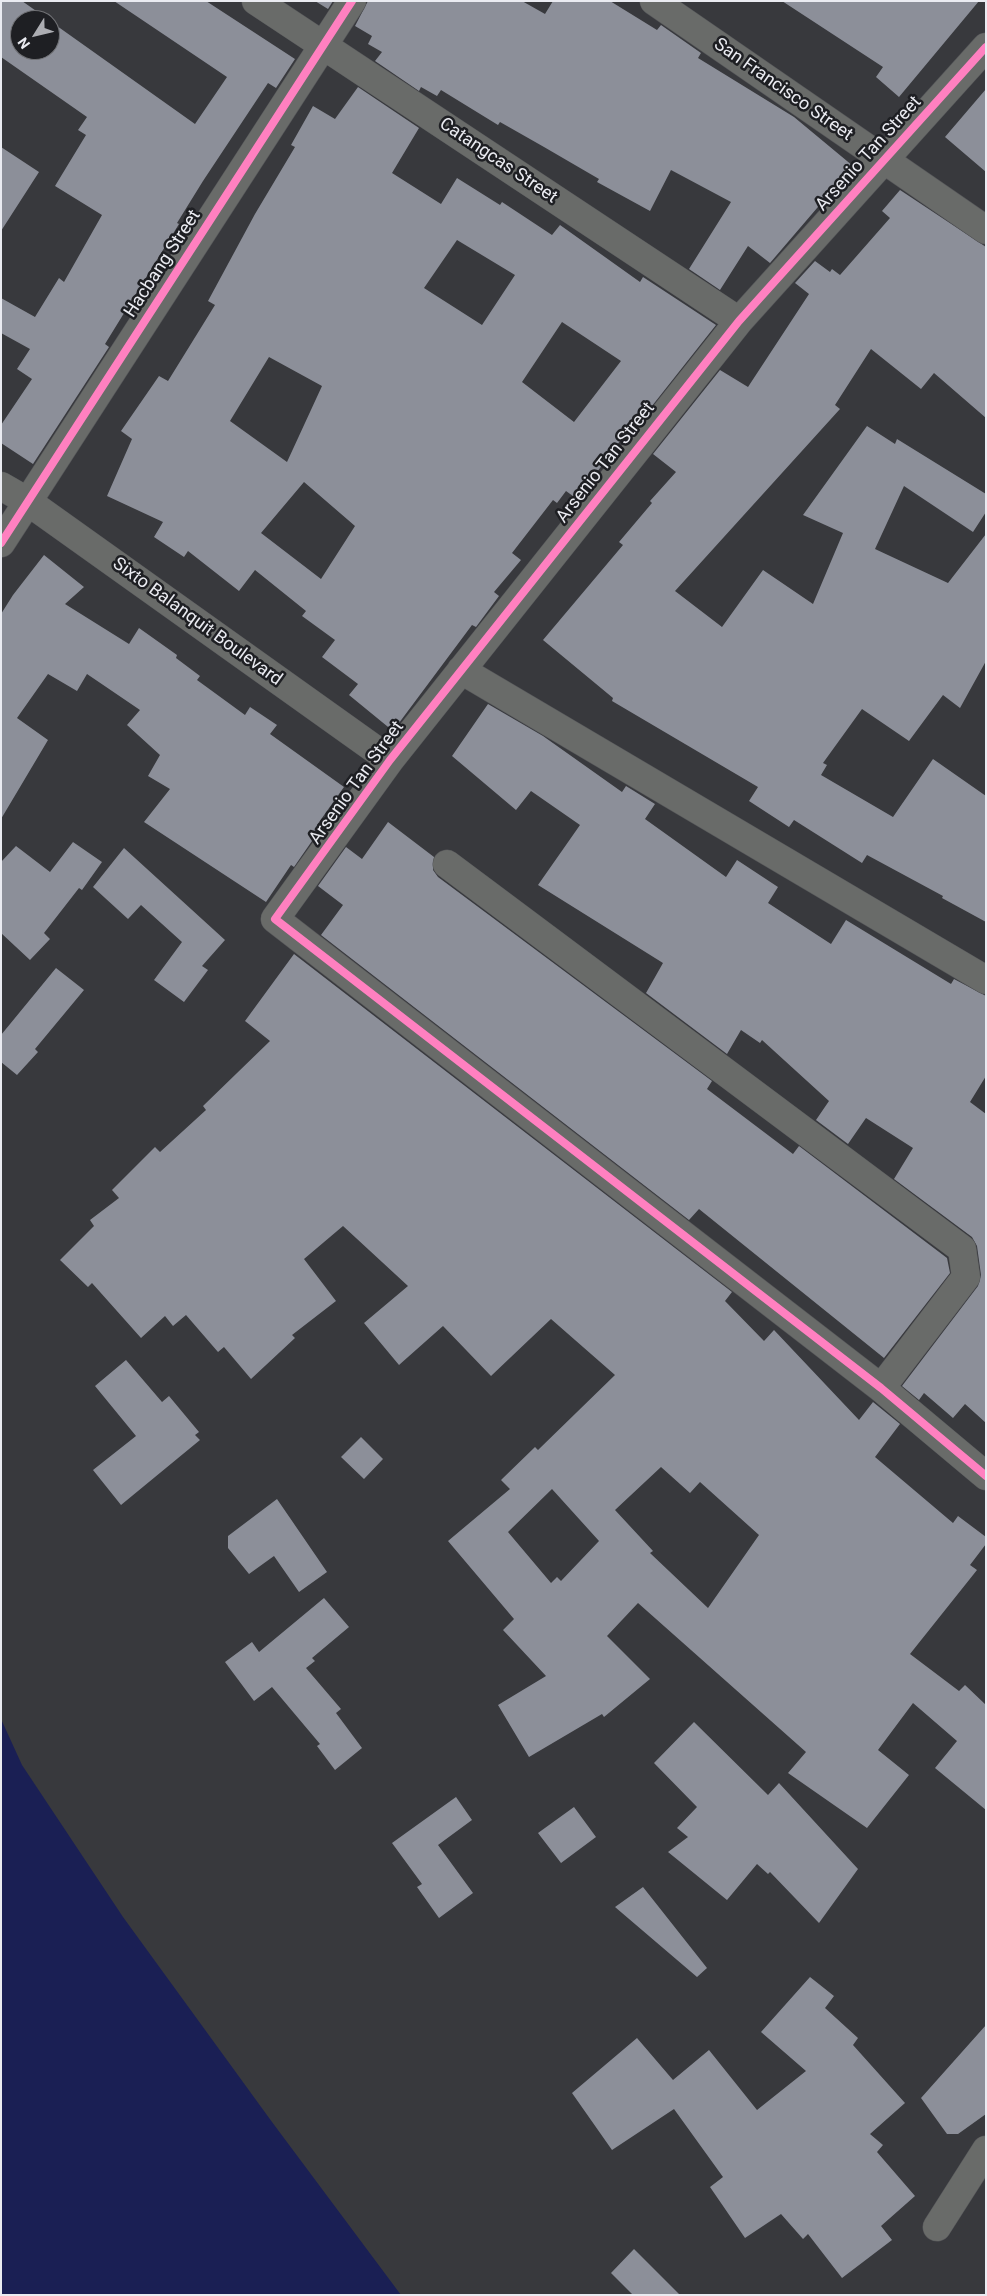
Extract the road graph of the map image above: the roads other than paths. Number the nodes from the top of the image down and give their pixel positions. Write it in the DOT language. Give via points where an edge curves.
graph roads {
  1 [pos="256,1"];
  2 [pos="352,1"];
  3 [pos="654,1"];
  4 [pos="322,45"];
  5 [pos="986,47"];
  6 [pos="884,160"];
  7 [pos="986,230"];
  8 [pos="739,321"];
  9 [pos="1,486"];
  10 [pos="27,501"];
  11 [pos="1,544"];
  12 [pos="461,670"];
  13 [pos="390,760"];
  14 [pos="447,864"];
  15 [pos="986,980"];
  16 [pos="881,1388"];
  17 [pos="986,1476"];
  18 [pos="986,2150"];
  19 [pos="937,2227"];
  1 -- 4 [label="street, Catangcas Street"];
  2 -- 4 [label="street, Hacbang Street"];
  3 -- 6 [label="street, San Francisco Street"];
  4 -- 8 [label="street, Catangcas Street"];
  4 -- 10 [label="street, Hacbang Street"];
  5 -- 6 [label="street, Arsenio Tan Street"];
  6 -- 7 [label="street, San Francisco Street"];
  6 -- 8 [label="street, Arsenio Tan Street"];
  8 -- 12 [label="street, Arsenio Tan Street"];
  9 -- 10 [label="street, Sixto Balanquit Boulevard"];
  10 -- 11 [label="street, Hacbang Street"];
  10 -- 13 [label="street, Sixto Balanquit Boulevard"];
  12 -- 13 [label="street, Arsenio Tan Street"];
  12 -- 15 [label="street"];
  13 -- 16 [label="street, Arsenio Tan Street" via="276,919"];
  14 -- 16 [label="street" via="962,1248 966,1277"];
  16 -- 17 [label="street"];
  18 -- 19 [label="street"];
}
